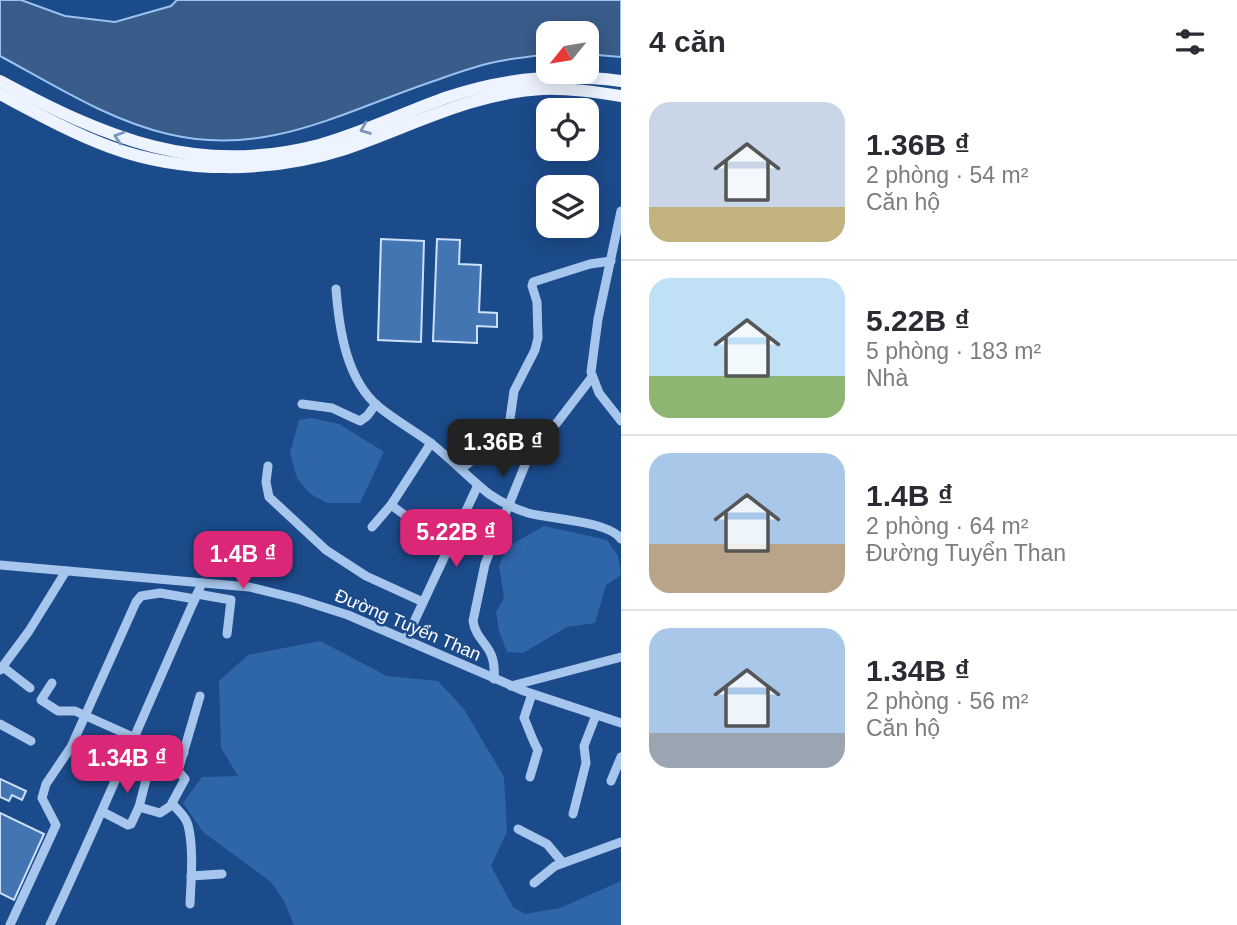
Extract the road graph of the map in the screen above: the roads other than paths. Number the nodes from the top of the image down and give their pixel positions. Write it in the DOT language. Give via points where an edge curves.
graph roads {
  1 [pos="0,81"];
  2 [pos="621,81"];
  3 [pos="0,94"];
  4 [pos="621,96"];
  5 [pos="621,211"];
  6 [pos="610,264"];
  7 [pos="621,269"];
  8 [pos="335,289"];
  9 [pos="592,377"];
  10 [pos="302,404"];
  11 [pos="376,404"];
  12 [pos="621,421"];
  13 [pos="556,424"];
  14 [pos="431,443"];
  15 [pos="525,465"];
  16 [pos="268,466"];
  17 [pos="461,469"];
  18 [pos="478,485"];
  19 [pos="391,505"];
  20 [pos="508,505"];
  21 [pos="372,527"];
  22 [pos="621,539"];
  23 [pos="449,548"];
  24 [pos="0,565"];
  25 [pos="66,571"];
  26 [pos="149,578"];
  27 [pos="202,583"];
  28 [pos="148,594"];
  29 [pos="196,596"];
  30 [pos="423,603"];
  31 [pos="227,634"];
  32 [pos="406,639"];
  33 [pos="621,657"];
  34 [pos="1,669"];
  35 [pos="494,679"];
  36 [pos="52,683"];
  37 [pos="511,686"];
  38 [pos="30,688"];
  39 [pos="532,694"];
  40 [pos="200,696"];
  41 [pos="596,715"];
  42 [pos="85,716"];
  43 [pos="621,723"];
  44 [pos="0,724"];
  45 [pos="133,737"];
  46 [pos="31,741"];
  47 [pos="184,752"];
  48 [pos="621,757"];
  49 [pos="148,772"];
  50 [pos="530,777"];
  51 [pos="611,781"];
  52 [pos="172,805"];
  53 [pos="139,807"];
  54 [pos="103,812"];
  55 [pos="573,814"];
  56 [pos="517,829"];
  57 [pos="621,842"];
  58 [pos="563,863"];
  59 [pos="222,874"];
  60 [pos="191,876"];
  61 [pos="534,883"];
  62 [pos="190,904"];
  63 [pos="10,925"];
  64 [pos="50,925"];
  2 -- 1 [label="main road, one-way" via="570,76 508,82 448,97 318,145 229,156 165,150 113,136"];
  3 -- 4 [label="main road" via="110,147 163,161 229,166 321,156 451,108 510,92 572,89"];
  5 -- 6 [label="street"];
  6 -- 7 [label="street"];
  6 -- 9 [label="street" via="594,342"];
  6 -- 17 [label="street" via="590,264 533,282 538,338 514,391 509,426"];
  8 -- 11 [label="street" via="348,355"];
  9 -- 12 [label="street"];
  9 -- 13 [label="street"];
  10 -- 11 [label="street" via="332,408 360,421"];
  11 -- 14 [label="street"];
  14 -- 17 [label="street"];
  14 -- 19 [label="street"];
  15 -- 20 [label="street"];
  16 -- 30 [label="street" via="269,497 317,542 355,569"];
  17 -- 18 [label="street"];
  18 -- 20 [label="street"];
  18 -- 23 [label="street"];
  19 -- 21 [label="street"];
  19 -- 23 [label="street"];
  20 -- 22 [label="street" via="526,513 610,529"];
  20 -- 35 [label="street" via="485,564 473,621 494,660"];
  23 -- 30 [label="street"];
  24 -- 25 [label="street, Đường Tuyển Than"];
  25 -- 26 [label="street, Đường Tuyển Than"];
  25 -- 34 [label="street"];
  26 -- 27 [label="street, Đường Tuyển Than"];
  26 -- 28 [label="street"];
  27 -- 29 [label="street"];
  27 -- 32 [label="street, Đường Tuyển Than" via="249,587 298,599"];
  28 -- 29 [label="street"];
  28 -- 42 [label="street" via="136,602"];
  29 -- 31 [label="street" via="231,600"];
  29 -- 45 [label="street"];
  30 -- 32 [label="street"];
  32 -- 35 [label="street, Đường Tuyển Than"];
  33 -- 37 [label="street"];
  34 -- 38 [label="street"];
  35 -- 37 [label="street, Đường Tuyển Than"];
  36 -- 42 [label="street" via="41,702"];
  37 -- 39 [label="street, Đường Tuyển Than"];
  39 -- 41 [label="street, Đường Tuyển Than"];
  39 -- 50 [label="street" via="523,718 538,750"];
  40 -- 47 [label="street"];
  41 -- 43 [label="street, Đường Tuyển Than"];
  41 -- 55 [label="street" via="584,747 586,762"];
  42 -- 45 [label="street"];
  42 -- 63 [label="street" via="46,783 42,798 56,825"];
  44 -- 46 [label="street"];
  45 -- 47 [label="street"];
  45 -- 54 [label="street"];
  47 -- 52 [label="street" via="178,771 185,779"];
  48 -- 51 [label="street"];
  49 -- 53 [label="street"];
  52 -- 53 [label="street" via="160,813"];
  52 -- 60 [label="street" via="188,825"];
  53 -- 54 [label="street" via="130,825"];
  54 -- 64 [label="street"];
  56 -- 58 [label="street" via="547,844"];
  57 -- 58 [label="street"];
  58 -- 61 [label="street"];
  59 -- 60 [label="street"];
  60 -- 62 [label="street"];
}
